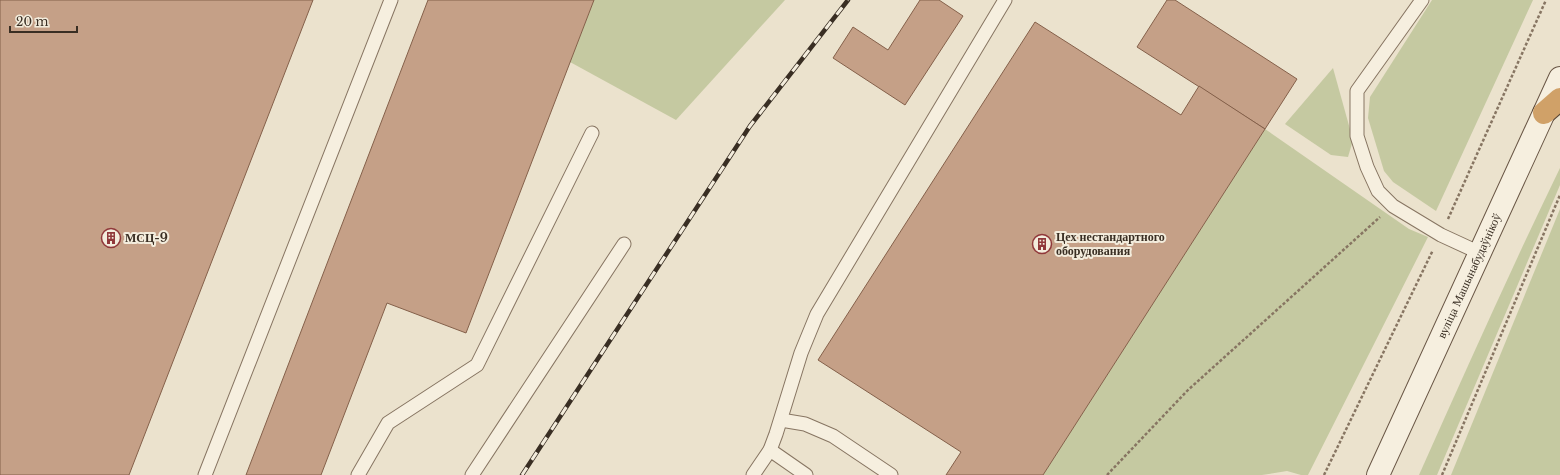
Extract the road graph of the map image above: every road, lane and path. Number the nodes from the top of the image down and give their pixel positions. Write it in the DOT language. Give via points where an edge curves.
graph roads {
  1 [pos="391,0"];
  2 [pos="1005,0"];
  3 [pos="1422,0"];
  4 [pos="1560,78"];
  5 [pos="1560,99"];
  6 [pos="1544,113"];
  7 [pos="592,133"];
  8 [pos="1560,195"];
  9 [pos="1393,206"];
  10 [pos="624,244"];
  11 [pos="1480,253"];
  12 [pos="782,420"];
  13 [pos="770,450"];
  14 [pos="205,475"];
  15 [pos="358,475"];
  16 [pos="472,475"];
  17 [pos="753,475"];
  18 [pos="806,475"];
  19 [pos="891,475"];
  20 [pos="1107,475"];
  21 [pos="1378,475"];
  22 [pos="1442,475"];
  1 -- 14 [label="lane"];
  2 -- 12 [label="lane" via="816,314 801,353"];
  3 -- 9 [label="lane" via="1357,91 1357,136 1378,192"];
  4 -- 6 [label="main road, вуліца Машынабудаўнікоў"];
  5 -- 6 [label="highway"];
  6 -- 11 [label="main road, вуліца Машынабудаўнікоў"];
  7 -- 15 [label="lane" via="477,365 388,423"];
  8 -- 22 [label="path"];
  9 -- 11 [label="lane" via="1441,235"];
  9 -- 20 [label="path" via="1188,390"];
  10 -- 16 [label="lane"];
  11 -- 21 [label="main road, вуліца Машынабудаўнікоў"];
  12 -- 13 [label="lane"];
  12 -- 19 [label="lane" via="805,424 834,436"];
  13 -- 17 [label="lane"];
  13 -- 18 [label="lane"];
}
